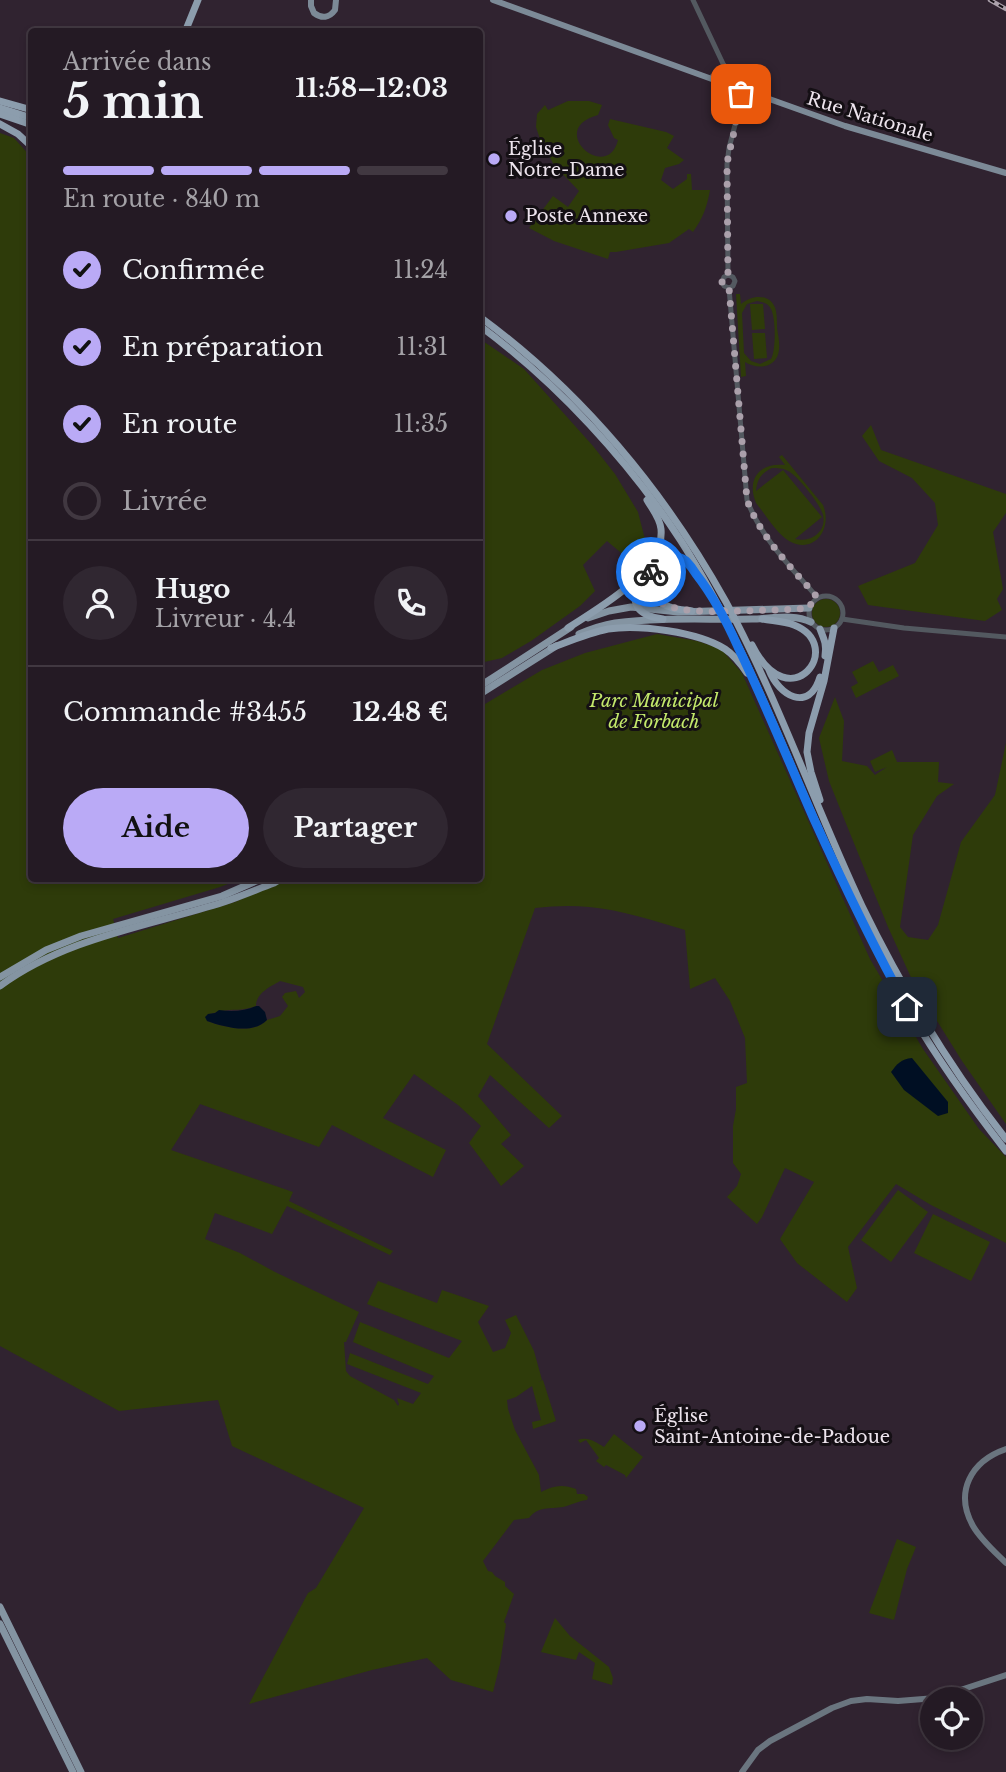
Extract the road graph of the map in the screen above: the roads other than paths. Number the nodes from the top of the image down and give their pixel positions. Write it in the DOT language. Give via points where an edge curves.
graph roads {
  1 [pos="193,0"];
  2 [pos="201,0"];
  3 [pos="336,0"];
  4 [pos="493,0"];
  5 [pos="693,0"];
  6 [pos="310,1"];
  7 [pos="186,28"];
  8 [pos="187,28"];
  9 [pos="724,65"];
  10 [pos="711,77"];
  11 [pos="736,92"];
  12 [pos="0,101"];
  13 [pos="0,108"];
  14 [pos="28,109"];
  15 [pos="0,114"];
  16 [pos="28,117"];
  17 [pos="0,124"];
  18 [pos="28,124"];
  19 [pos="28,143"];
  20 [pos="1006,173"];
  21 [pos="483,319"];
  22 [pos="483,328"];
  23 [pos="615,453"];
  24 [pos="637,580"];
  25 [pos="706,584"];
  26 [pos="817,597"];
  27 [pos="637,607"];
  28 [pos="809,608"];
  29 [pos="692,611"];
  30 [pos="762,619"];
  31 [pos="842,619"];
  32 [pos="663,620"];
  33 [pos="811,622"];
  34 [pos="568,628"];
  35 [pos="834,628"];
  36 [pos="820,629"];
  37 [pos="742,630"];
  38 [pos="1006,637"];
  39 [pos="551,648"];
  40 [pos="769,670"];
  41 [pos="483,684"];
  42 [pos="483,692"];
  43 [pos="761,694"];
  44 [pos="830,833"];
  45 [pos="253,882"];
  46 [pos="276,882"];
  47 [pos="0,977"];
  48 [pos="0,986"];
  49 [pos="1006,1139"];
  50 [pos="1006,1151"];
  51 [pos="1006,1449"];
  52 [pos="1006,1563"];
  53 [pos="0,1607"];
  54 [pos="0,1624"];
  55 [pos="1006,1675"];
  56 [pos="74,1772"];
  57 [pos="80,1772"];
  58 [pos="742,1772"];
  1 -- 7 [label="highway"];
  2 -- 8 [label="highway"];
  3 -- 6 [label="main road" via="335,10 325,17 314,13"];
  4 -- 10 [label="main road, Rue Nationale"];
  5 -- 9 [label="street"];
  9 -- 10 [label="street"];
  9 -- 11 [label="street"];
  10 -- 11 [label="main road, Rue Nationale"];
  11 -- 20 [label="main road, Rue Nationale" via="750,92 845,126"];
  11 -- 26 [label="street" via="727,164 728,275 722,282 729,288 747,500 767,540"];
  12 -- 14 [label="highway"];
  13 -- 16 [label="highway"];
  15 -- 18 [label="highway"];
  17 -- 19 [label="highway"];
  21 -- 37 [label="highway" via="562,387 620,447 678,524"];
  22 -- 23 [label="highway" via="556,392"];
  23 -- 24 [label="highway" via="647,499 661,529 656,552"];
  23 -- 25 [label="highway" via="657,506"];
  24 -- 27 [label="highway"];
  24 -- 34 [label="highway"];
  25 -- 29 [label="highway" via="678,558 662,559 652,570 650,589 655,598 670,607"];
  25 -- 43 [label="highway"];
  26 -- 28 [label="street"];
  26 -- 31 [label="street" via="828,595 837,600 843,609"];
  27 -- 29 [label="highway"];
  27 -- 32 [label="highway" via="646,616"];
  27 -- 34 [label="highway" via="597,614"];
  28 -- 29 [label="highway"];
  28 -- 33 [label="street"];
  30 -- 32 [label="highway"];
  30 -- 33 [label="highway" via="803,617"];
  30 -- 40 [label="highway" via="796,626 806,632 816,651 810,670 796,678"];
  31 -- 35 [label="street"];
  31 -- 38 [label="street"];
  32 -- 39 [label="highway" via="594,628"];
  33 -- 36 [label="street"];
  34 -- 41 [label="highway"];
  35 -- 36 [label="street"];
  35 -- 44 [label="highway" via="807,752"];
  36 -- 40 [label="highway" via="826,649 819,681 809,695 796,698 785,693"];
  37 -- 40 [label="highway"];
  37 -- 44 [label="highway"];
  39 -- 42 [label="highway"];
  39 -- 43 [label="highway" via="587,634 631,627 703,639 731,653"];
  43 -- 50 [label="highway" via="823,838 892,980 955,1083"];
  44 -- 49 [label="highway" via="909,995"];
  45 -- 47 [label="highway" via="81,936"];
  46 -- 48 [label="highway" via="225,902 84,943"];
  51 -- 52 [label="main road" via="978,1465 965,1496 974,1527"];
  53 -- 57 [label="highway"];
  54 -- 56 [label="highway"];
  55 -- 58 [label="main road" via="936,1698 851,1701 770,1741"];
}
